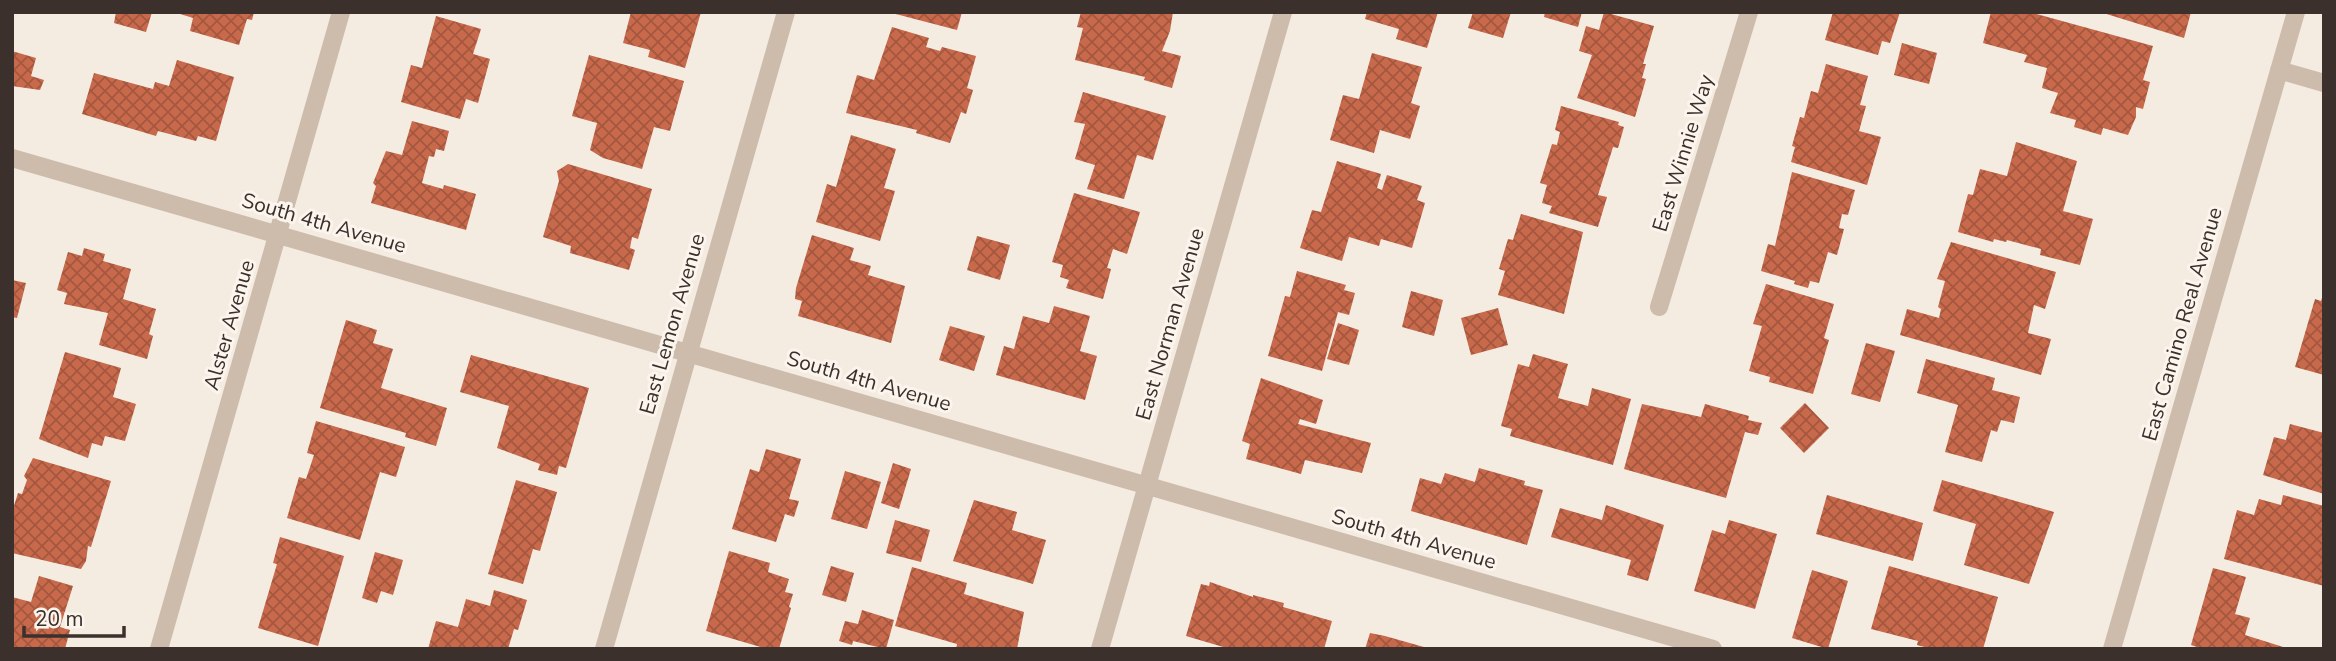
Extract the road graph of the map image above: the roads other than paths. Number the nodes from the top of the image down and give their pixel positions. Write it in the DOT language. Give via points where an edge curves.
graph roads {
  1 [pos="341,12"];
  2 [pos="786,12"];
  3 [pos="1283,12"];
  4 [pos="1749,12"];
  5 [pos="2296,12"];
  6 [pos="2279,70"];
  7 [pos="2324,83"];
  8 [pos="12,158"];
  9 [pos="279,234"];
  10 [pos="1659,307"];
  11 [pos="688,352"];
  12 [pos="1147,485"];
  13 [pos="159,649"];
  14 [pos="604,649"];
  15 [pos="1100,649"];
  16 [pos="1713,649"];
  17 [pos="2112,649"];
  1 -- 9 [label="street, Alster Avenue"];
  2 -- 11 [label="street, East Lemon Avenue"];
  3 -- 12 [label="street, East Norman Avenue"];
  4 -- 10 [label="street, East Winnie Way"];
  5 -- 6 [label="street, East Camino Real Avenue"];
  6 -- 7 [label="street"];
  6 -- 17 [label="street, East Camino Real Avenue"];
  8 -- 9 [label="street, South 4th Avenue"];
  9 -- 11 [label="street, South 4th Avenue"];
  9 -- 13 [label="street, Alster Avenue"];
  11 -- 12 [label="street, South 4th Avenue"];
  11 -- 14 [label="street, East Lemon Avenue"];
  12 -- 15 [label="street, East Norman Avenue"];
  12 -- 16 [label="street, South 4th Avenue"];
}
